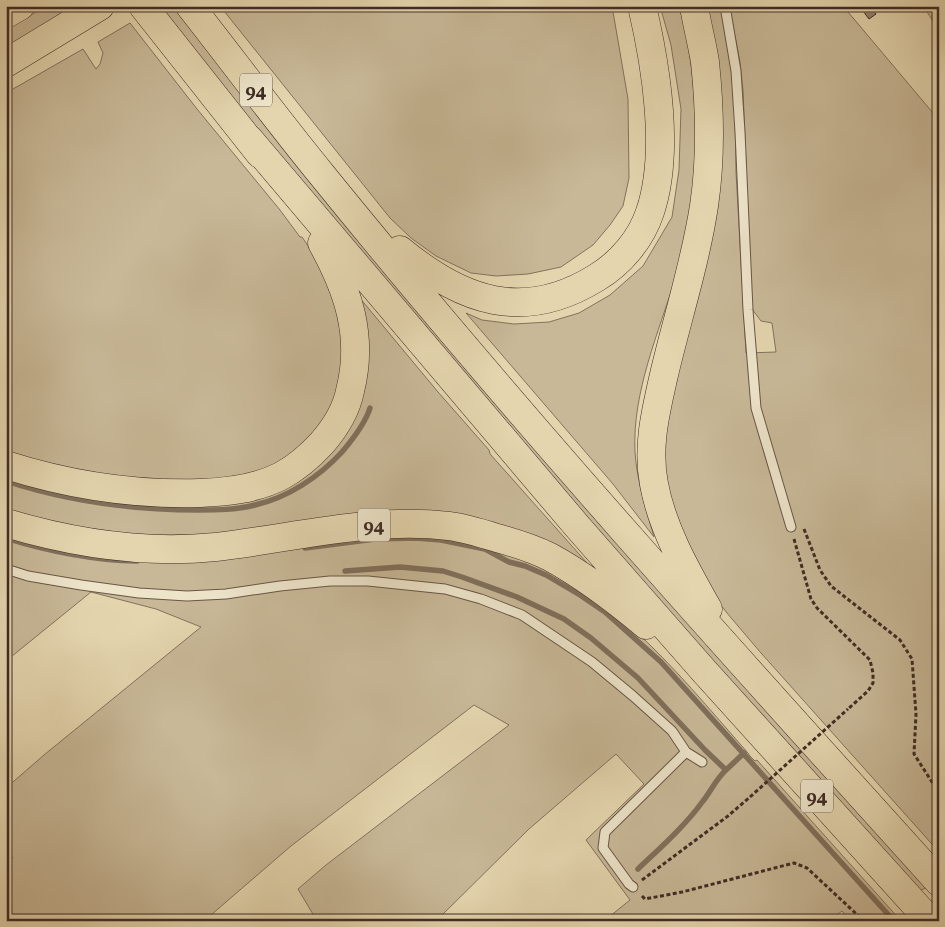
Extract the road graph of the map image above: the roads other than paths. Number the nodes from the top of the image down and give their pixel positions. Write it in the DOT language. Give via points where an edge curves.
graph roads {
  1 [pos="20,6"];
  2 [pos="100,6"];
  3 [pos="143,6"];
  4 [pos="190,6"];
  5 [pos="642,6"];
  6 [pos="694,6"];
  7 [pos="725,6"];
  8 [pos="6,14"];
  9 [pos="6,63"];
  10 [pos="249,140"];
  11 [pos="321,175"];
  12 [pos="6,465"];
  13 [pos="6,523"];
  14 [pos="791,527"];
  15 [pos="6,569"];
  16 [pos="736,658"];
  17 [pos="704,671"];
  18 [pos="686,752"];
  19 [pos="702,762"];
  20 [pos="939,882"];
  21 [pos="633,887"];
  22 [pos="930,921"];
  1 -- 8 [label="main road"];
  2 -- 9 [label="main road"];
  3 -- 10 [label="main road"];
  4 -- 11 [label="main road, 94"];
  5 -- 11 [label="main road" via="658,104 657,182 650,212 625,255 586,285 562,296 518,304 495,301 462,290 406,256"];
  6 -- 16 [label="main road" via="704,62 709,146 704,206 652,429 652,459 654,484 669,535"];
  7 -- 14 [label="lane" via="736,71 756,408"];
  10 -- 12 [label="main road" via="312,226 337,272 353,321 356,344 353,382 340,418 328,436 304,460 280,477 236,490 143,493 44,476"];
  10 -- 17 [label="main road" via="569,518"];
  11 -- 16 [label="main road, 94"];
  13 -- 17 [label="main road, 94" via="90,543 136,547 213,547 358,526 451,526 549,556 612,597"];
  15 -- 18 [label="lane" via="28,576 138,594 226,594 330,581 368,581 445,589 522,615 584,656 672,731"];
  16 -- 20 [label="main road, 94"];
  17 -- 22 [label="main road, 94"];
  18 -- 19 [label="lane"];
  18 -- 21 [label="lane" via="605,832 603,848"];
}
